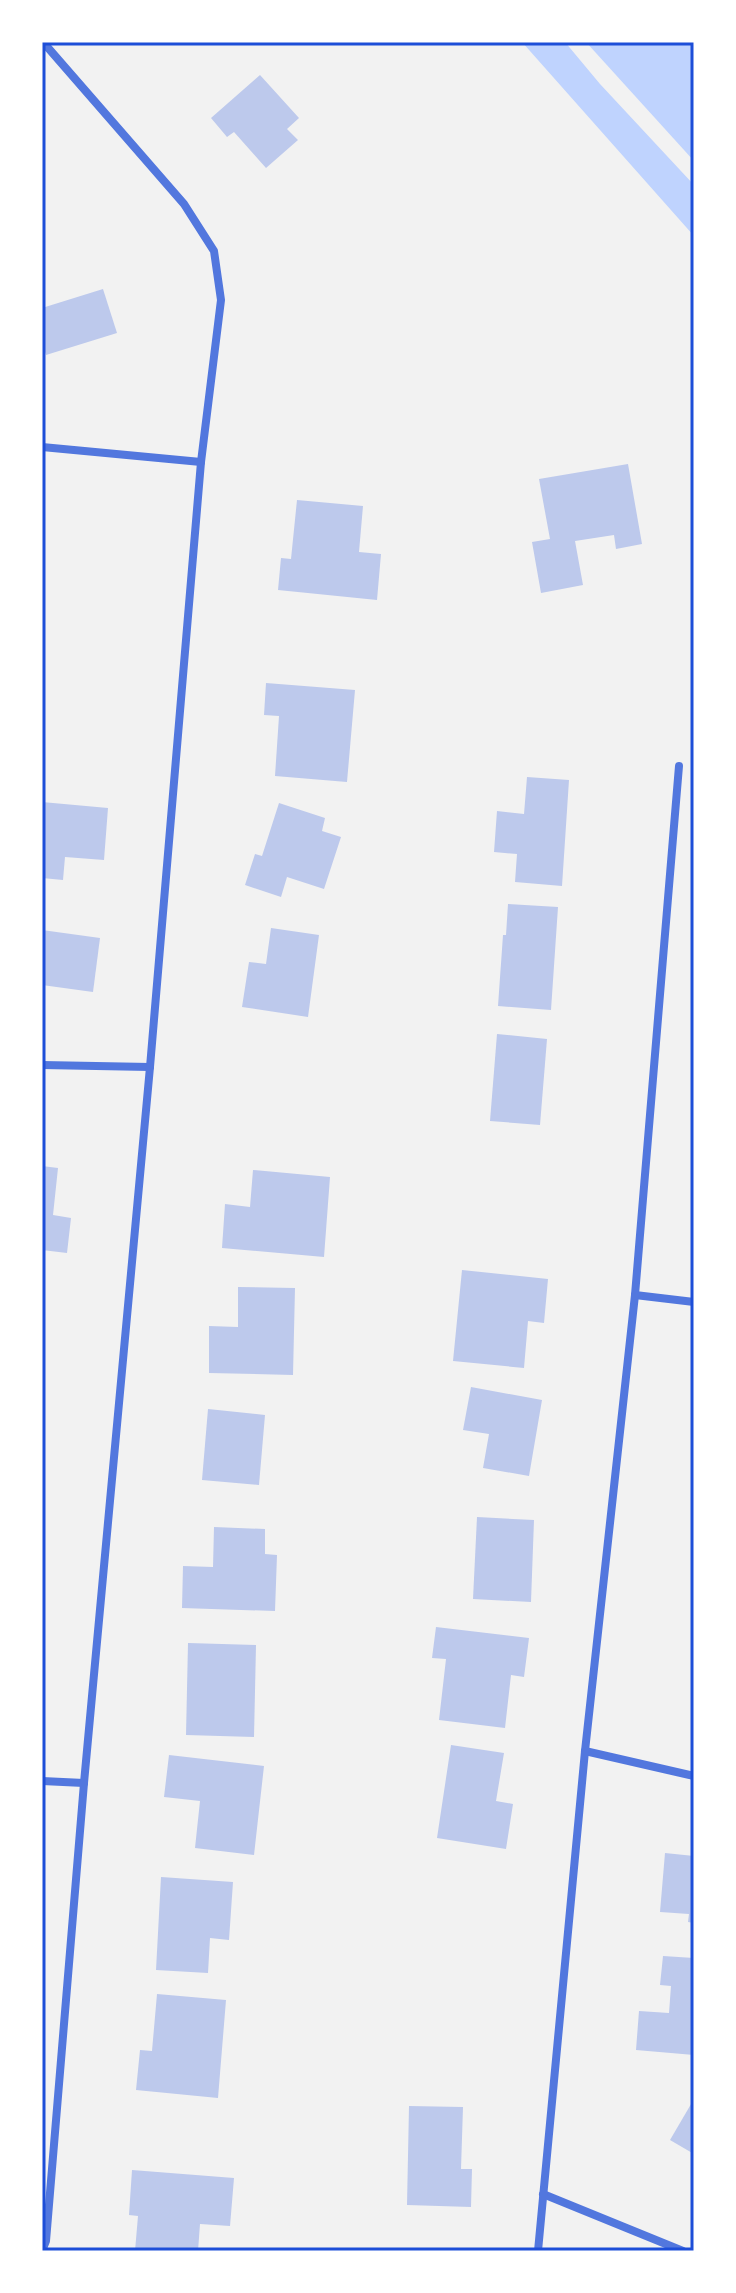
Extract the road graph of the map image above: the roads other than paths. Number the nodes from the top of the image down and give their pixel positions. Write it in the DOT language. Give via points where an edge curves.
graph roads {
  1 [pos="43,42"];
  2 [pos="42,447"];
  3 [pos="201,462"];
  4 [pos="679,766"];
  5 [pos="42,1065"];
  6 [pos="150,1067"];
  7 [pos="635,1295"];
  8 [pos="694,1302"];
  9 [pos="585,1751"];
  10 [pos="694,1776"];
  11 [pos="42,1781"];
  12 [pos="84,1783"];
  13 [pos="543,2194"];
  14 [pos="42,2251"];
  15 [pos="538,2251"];
  16 [pos="683,2251"];
  1 -- 3 [label="street" via="184,204 214,251 221,300"];
  2 -- 3 [label="street"];
  3 -- 6 [label="street"];
  4 -- 7 [label="street"];
  5 -- 6 [label="street"];
  6 -- 12 [label="street"];
  7 -- 8 [label="street"];
  7 -- 9 [label="street"];
  9 -- 10 [label="street"];
  9 -- 13 [label="street"];
  11 -- 12 [label="street"];
  12 -- 14 [label="street"];
  13 -- 15 [label="street"];
  13 -- 16 [label="street"];
}
